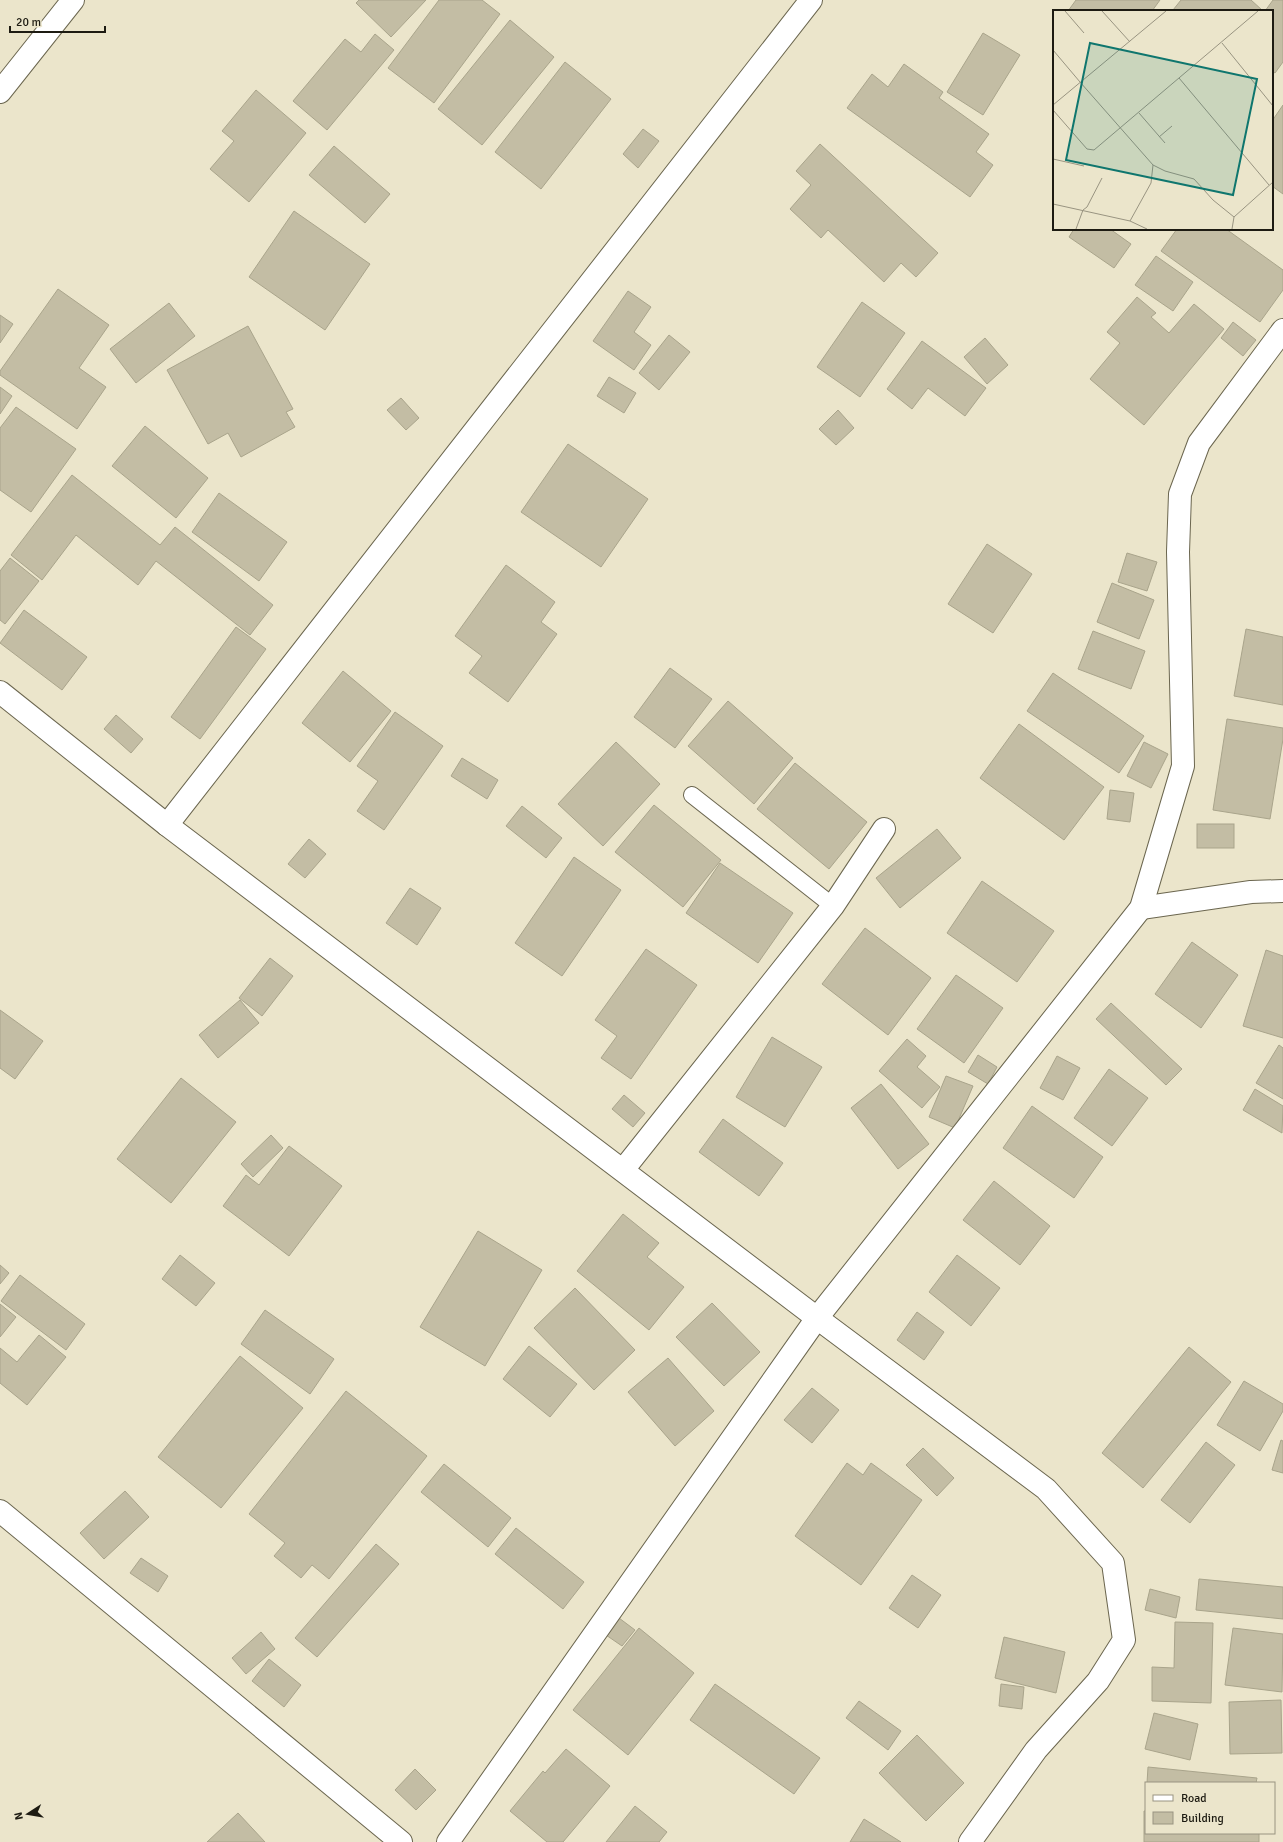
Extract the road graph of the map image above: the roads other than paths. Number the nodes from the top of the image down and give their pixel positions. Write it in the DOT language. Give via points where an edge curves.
graph roads {
  1 [pos="74,0"];
  2 [pos="811,0"];
  3 [pos="0,92"];
  4 [pos="1283,330"];
  5 [pos="0,692"];
  6 [pos="692,795"];
  7 [pos="167,825"];
  8 [pos="884,829"];
  9 [pos="1283,891"];
  10 [pos="833,906"];
  11 [pos="1141,908"];
  12 [pos="623,1170"];
  13 [pos="817,1318"];
  14 [pos="0,1511"];
  15 [pos="401,1842"];
  16 [pos="448,1842"];
  17 [pos="970,1842"];
  1 -- 3 [label="street"];
  2 -- 7 [label="street"];
  4 -- 11 [label="street" via="1199,443 1180,494 1178,552 1183,766"];
  5 -- 7 [label="street"];
  6 -- 10 [label="lane"];
  7 -- 12 [label="street"];
  8 -- 10 [label="street"];
  9 -- 11 [label="street" via="1251,892"];
  10 -- 12 [label="street"];
  11 -- 13 [label="street"];
  12 -- 13 [label="street"];
  13 -- 16 [label="street"];
  13 -- 17 [label="street" via="1046,1489 1113,1563 1124,1640 1098,1681 1036,1750"];
  14 -- 15 [label="street"];
}
